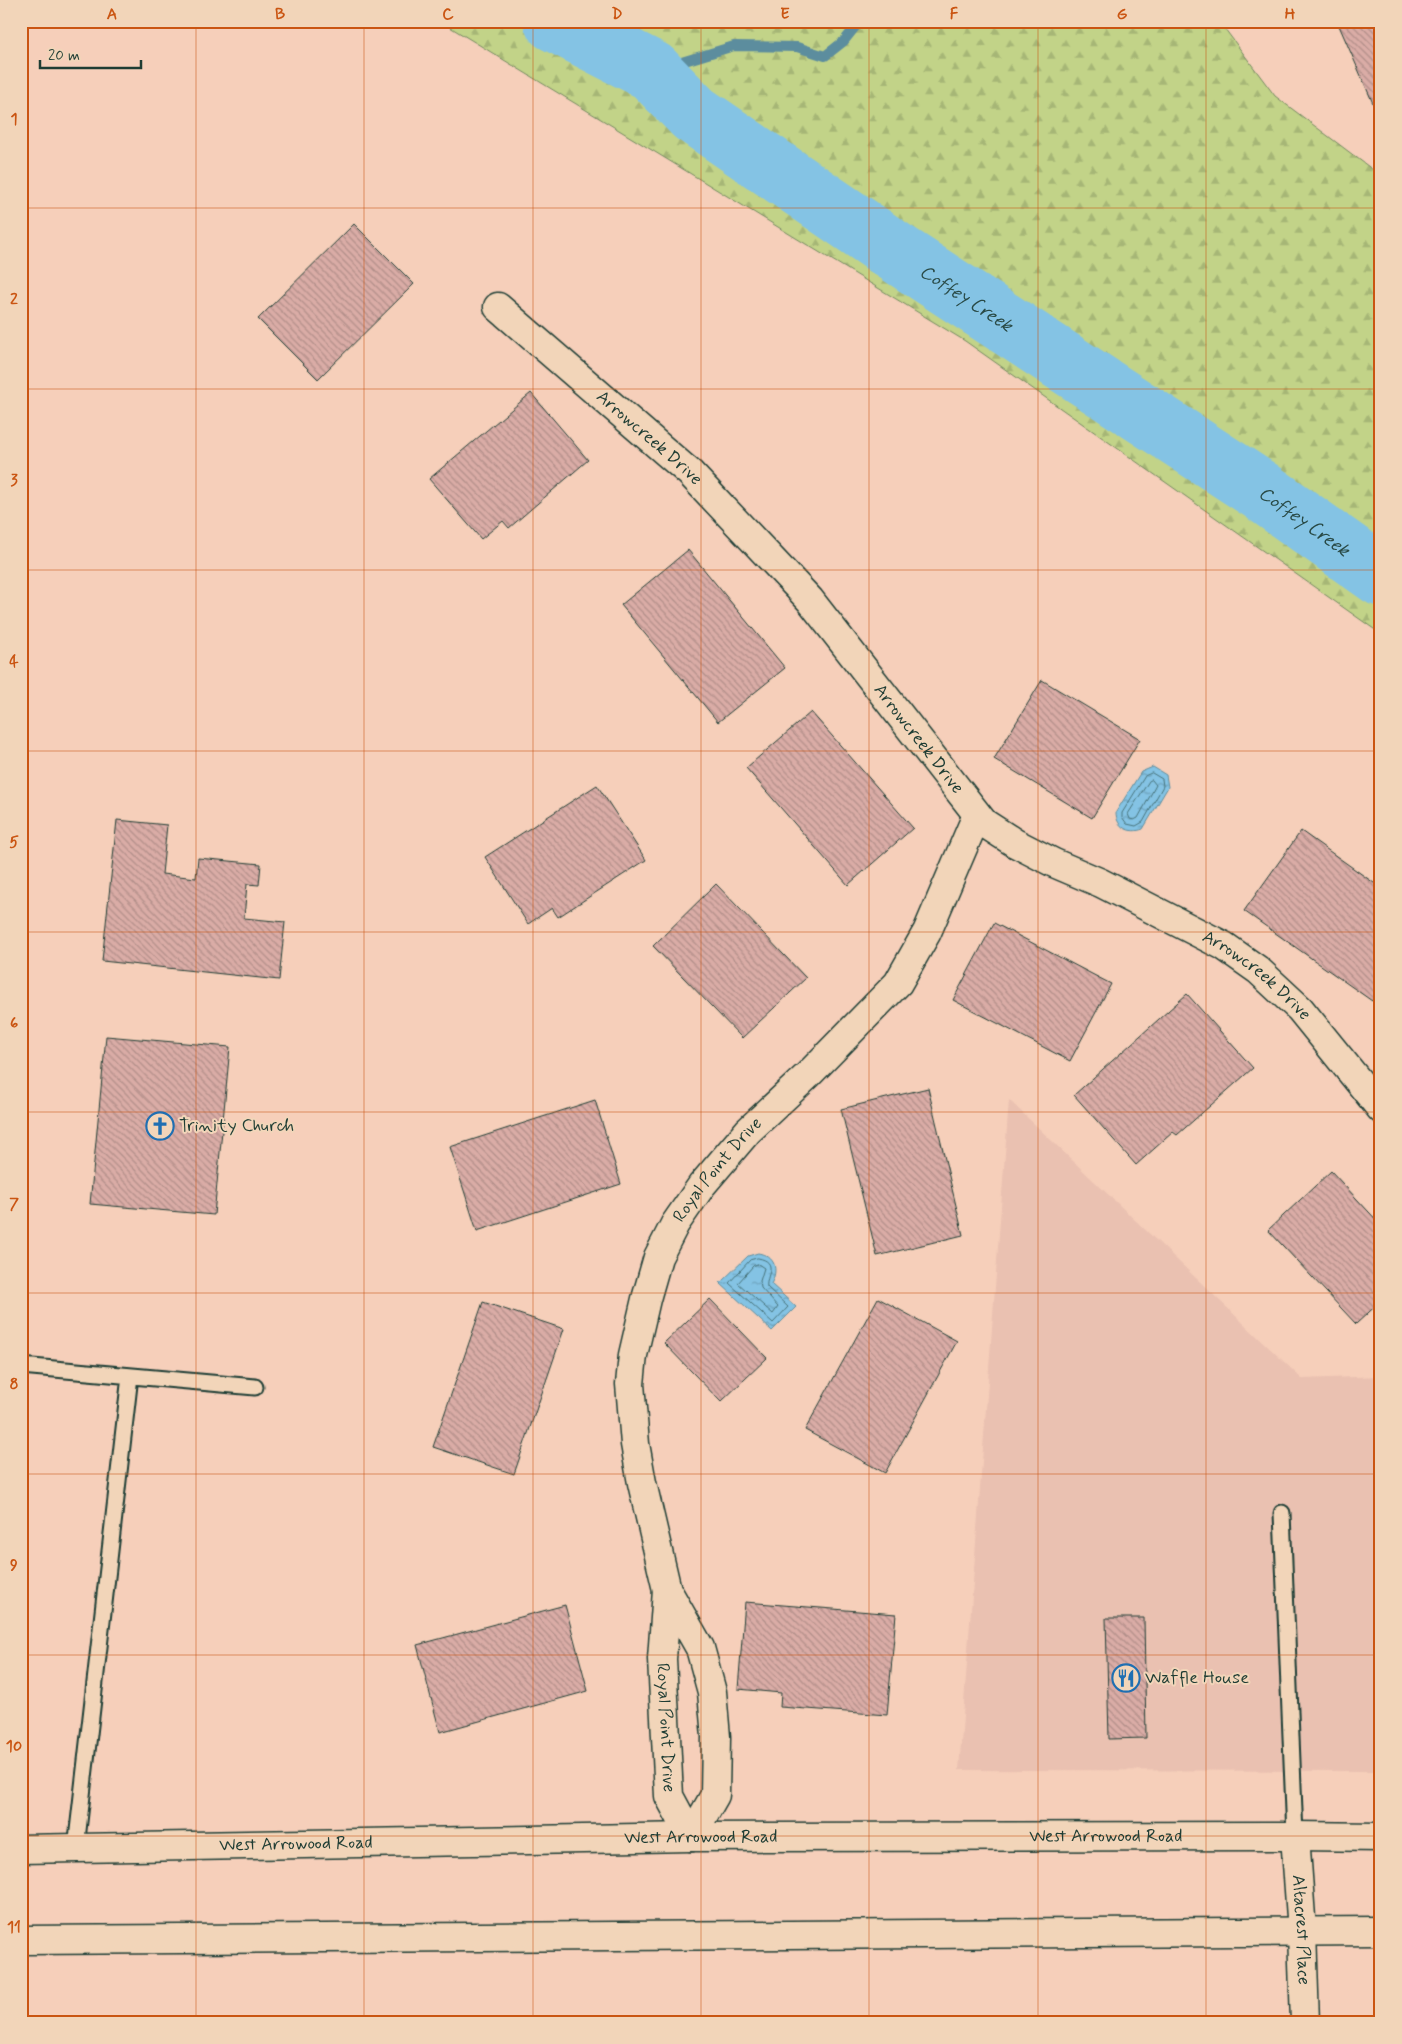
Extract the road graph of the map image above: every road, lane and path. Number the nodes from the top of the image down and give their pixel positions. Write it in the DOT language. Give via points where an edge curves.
graph roads {
  1 [pos="498,307"];
  2 [pos="977,815"];
  3 [pos="1381,1109"];
  4 [pos="21,1366"];
  5 [pos="130,1376"];
  6 [pos="255,1387"];
  7 [pos="1282,1513"];
  8 [pos="667,1590"];
  9 [pos="1295,1836"];
  10 [pos="691,1837"];
  11 [pos="1381,1837"];
  12 [pos="76,1848"];
  13 [pos="21,1849"];
  14 [pos="1381,1930"];
  15 [pos="1302,1931"];
  16 [pos="21,1940"];
  17 [pos="1304,2023"];
  1 -- 2 [label="street, Arrowcreek Drive" via="690,473 810,600"];
  2 -- 3 [label="street, Arrowcreek Drive" via="1015,843 1224,946 1258,970 1300,1009"];
  2 -- 8 [label="street, Royal Point Drive" via="926,932 898,983 748,1131 702,1185 675,1224 658,1257 633,1356 630,1384 635,1444"];
  4 -- 5 [label="lane"];
  5 -- 6 [label="lane"];
  5 -- 12 [label="lane"];
  7 -- 9 [label="lane"];
  8 -- 10 [label="street, Royal Point Drive" via="662,1659 669,1796"];
  8 -- 10 [label="street, Royal Point Drive" via="700,1648 712,1692 716,1737 715,1795"];
  9 -- 10 [label="street, West Arrowood Road"];
  9 -- 11 [label="street, West Arrowood Road"];
  9 -- 15 [label="street, Altacrest Place"];
  10 -- 12 [label="street, West Arrowood Road"];
  12 -- 13 [label="street, West Arrowood Road"];
  14 -- 15 [label="street"];
  15 -- 16 [label="street"];
  15 -- 17 [label="street, Altacrest Place"];
}
